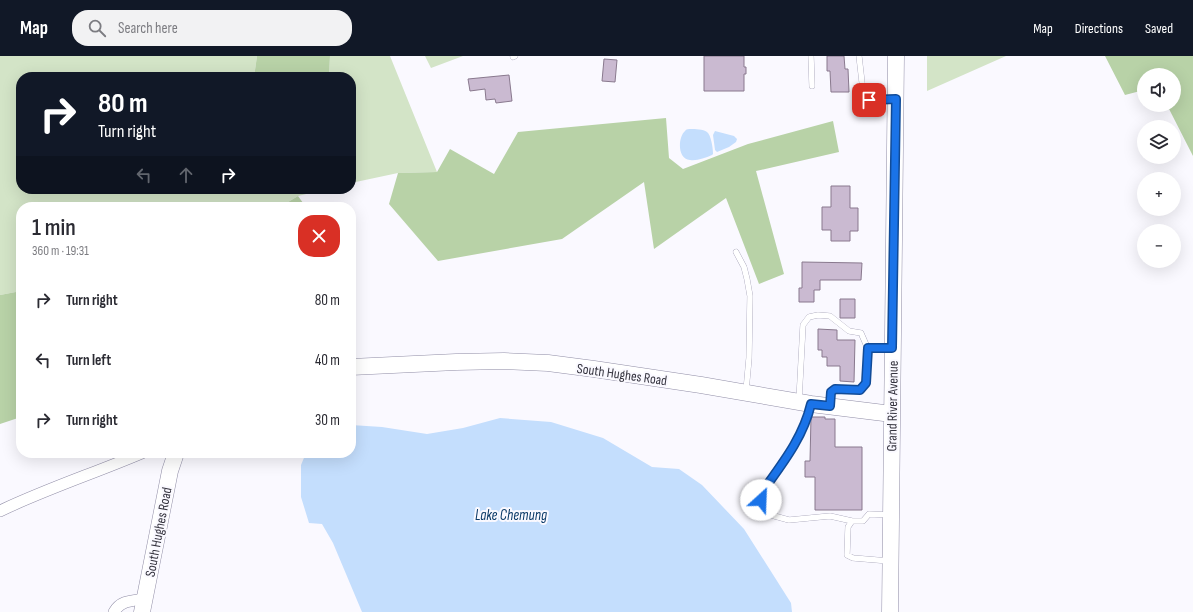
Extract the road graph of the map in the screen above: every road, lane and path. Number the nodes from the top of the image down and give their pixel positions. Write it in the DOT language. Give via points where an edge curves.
graph roads {
  1 [pos="811,56"];
  2 [pos="859,56"];
  3 [pos="896,56"];
  4 [pos="812,86"];
  5 [pos="896,99"];
  6 [pos="736,252"];
  7 [pos="868,348"];
  8 [pos="892,348"];
  9 [pos="356,367"];
  10 [pos="746,393"];
  11 [pos="805,403"];
  12 [pos="830,406"];
  13 [pos="892,414"];
  14 [pos="130,458"];
  15 [pos="174,458"];
  16 [pos="0,511"];
  17 [pos="891,516"];
  18 [pos="852,521"];
  19 [pos="891,561"];
  20 [pos="143,606"];
  21 [pos="114,612"];
  22 [pos="890,612"];
  1 -- 4 [label="lane"];
  2 -- 5 [label="lane" via="865,97 869,100"];
  3 -- 5 [label="street, Grand River Avenue"];
  5 -- 8 [label="street, Grand River Avenue"];
  6 -- 10 [label="lane" via="744,267 750,296"];
  7 -- 8 [label="lane"];
  7 -- 11 [label="lane" via="861,333 849,331 830,316 809,317 803,324"];
  7 -- 12 [label="lane" via="866,383 860,390 835,389 831,392"];
  8 -- 13 [label="street, Grand River Avenue"];
  9 -- 10 [label="street, South Hughes Road" via="504,361 548,363"];
  10 -- 11 [label="street, South Hughes Road"];
  11 -- 12 [label="street, South Hughes Road"];
  11 -- 18 [label="lane" via="808,417 802,432 762,492 761,500 767,514 789,520 830,516"];
  12 -- 13 [label="street, South Hughes Road"];
  13 -- 17 [label="street, Grand River Avenue"];
  14 -- 16 [label="street"];
  15 -- 20 [label="street, South Hughes Road"];
  17 -- 18 [label="lane" via="869,514 863,521"];
  17 -- 19 [label="street, Grand River Avenue"];
  18 -- 19 [label="lane" via="848,527 847,555 853,558"];
  19 -- 22 [label="street, Grand River Avenue"];
  20 -- 21 [label="street" via="126,602 118,606"];
}
